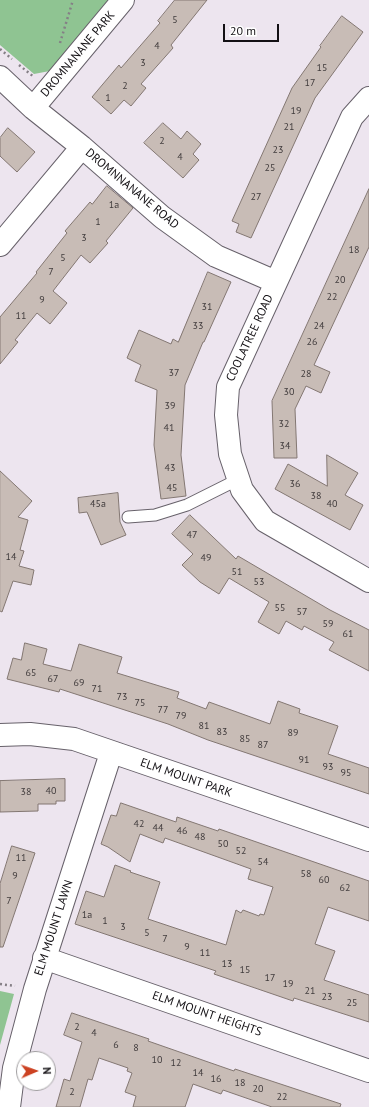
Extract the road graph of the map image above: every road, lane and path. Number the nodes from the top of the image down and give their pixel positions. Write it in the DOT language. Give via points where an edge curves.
graph roads {
  1 [pos="123,0"];
  2 [pos="0,49"];
  3 [pos="0,77"];
  4 [pos="37,79"];
  5 [pos="369,98"];
  6 [pos="33,108"];
  7 [pos="82,147"];
  8 [pos="0,246"];
  9 [pos="276,282"];
  10 [pos="239,479"];
  11 [pos="128,517"];
  12 [pos="367,573"];
  13 [pos="0,734"];
  14 [pos="111,752"];
  15 [pos="369,840"];
  16 [pos="44,958"];
  17 [pos="369,1071"];
  18 [pos="9,1107"];
  1 -- 6 [label="street, DROMNANANE PARK"];
  2 -- 4 [label="path"];
  3 -- 6 [label="street, DROMNNANANE ROAD"];
  5 -- 9 [label="street, COOLATREE ROAD" via="352,117"];
  6 -- 7 [label="street, DROMNNANANE ROAD"];
  7 -- 8 [label="street"];
  7 -- 9 [label="street, DROMNNANANE ROAD" via="162,217 216,256"];
  9 -- 10 [label="street, COOLATREE ROAD" via="228,387 226,415 230,454"];
  10 -- 11 [label="lane" via="187,505 155,515"];
  10 -- 12 [label="street, COOLATREE ROAD" via="242,490 266,521"];
  13 -- 14 [label="street, ELM MOUNT PARK" via="30,734 74,740"];
  14 -- 15 [label="street, ELM MOUNT PARK"];
  14 -- 16 [label="street, ELM MOUNT LAWN"];
  16 -- 17 [label="street, ELM MOUNT HEIGHTS"];
  16 -- 18 [label="street, ELM MOUNT LAWN" via="14,1068"];
}
